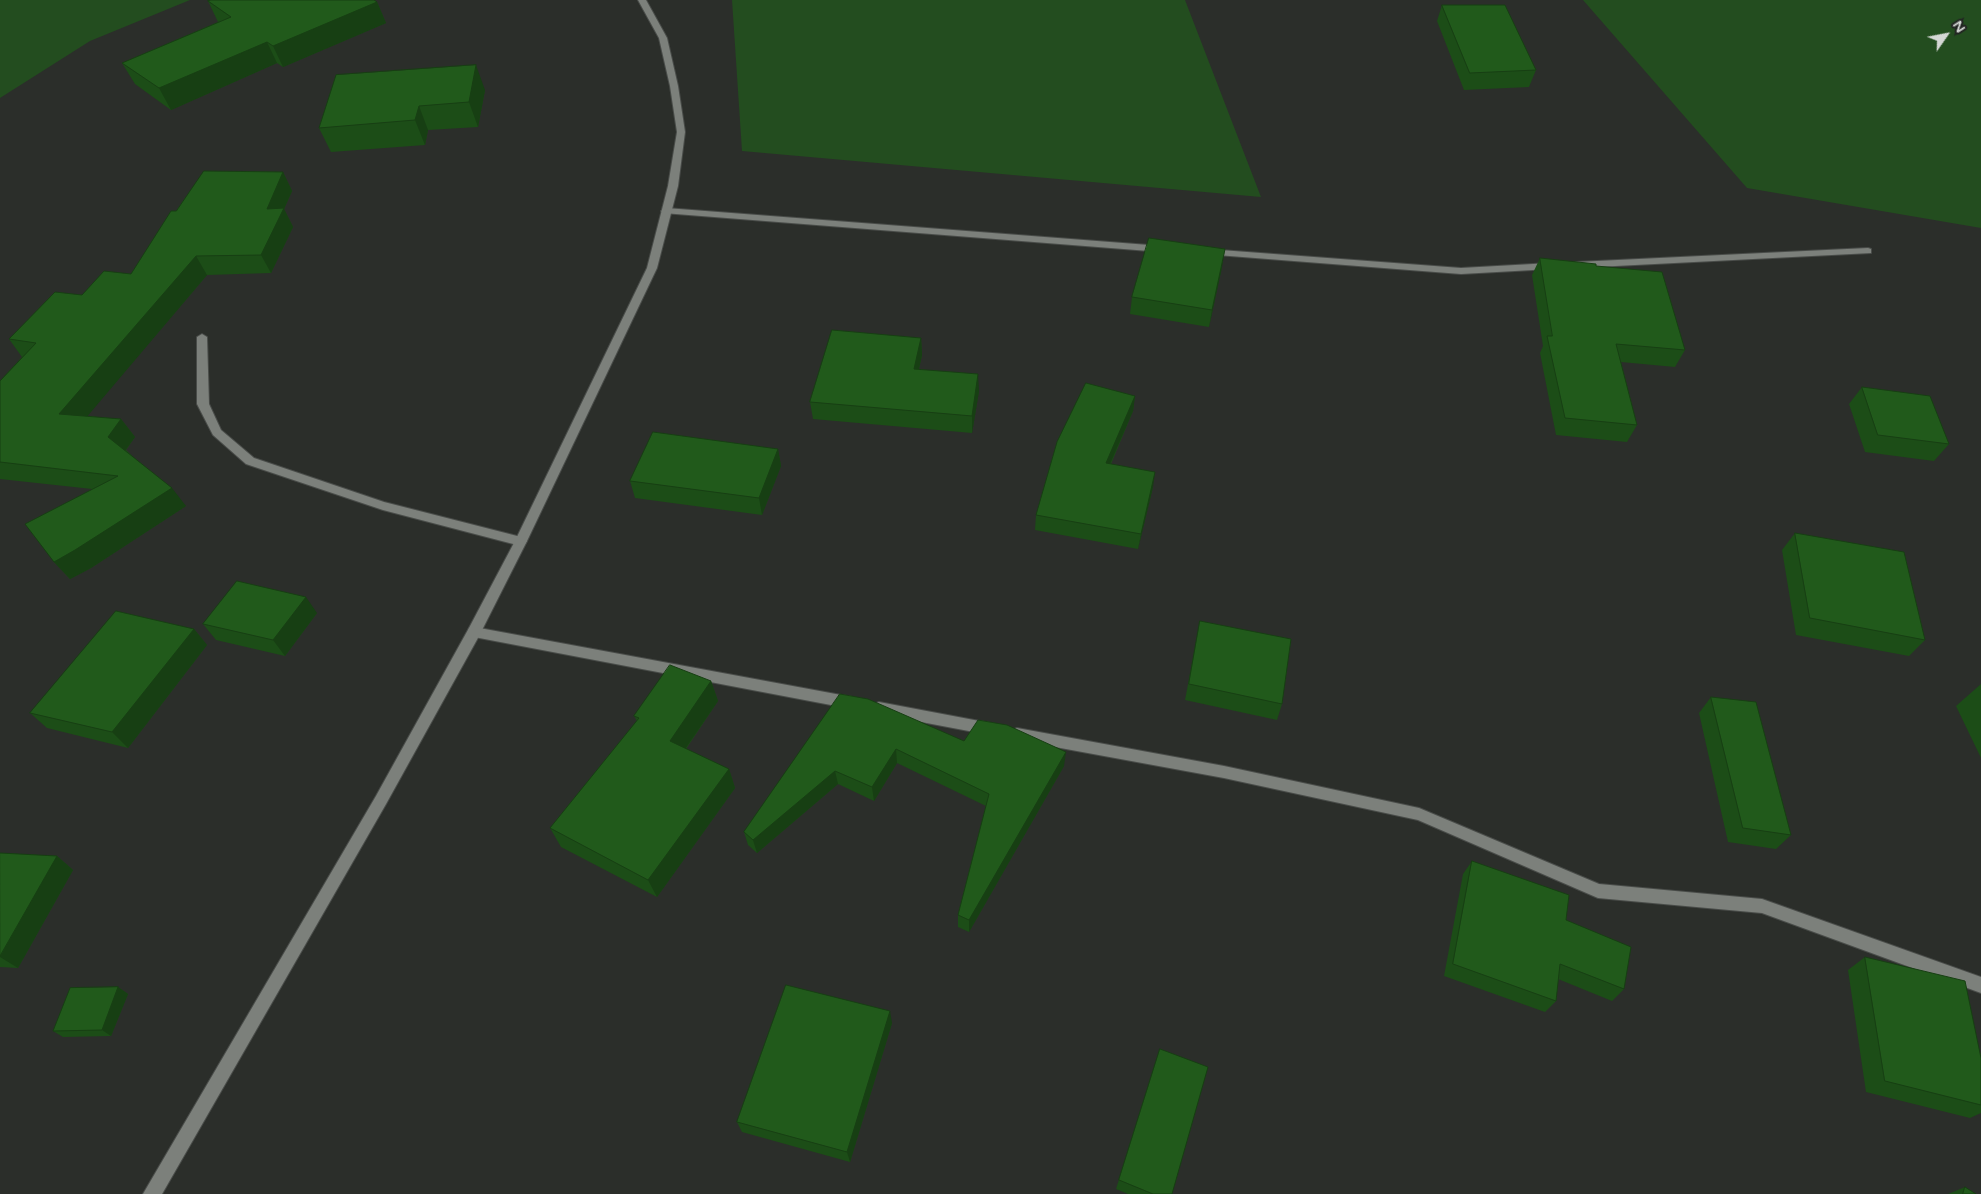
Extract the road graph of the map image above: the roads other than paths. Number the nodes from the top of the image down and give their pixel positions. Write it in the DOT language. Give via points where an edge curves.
graph roads {
  1 [pos="642,0"];
  2 [pos="666,211"];
  3 [pos="1173,250"];
  4 [pos="1192,251"];
  5 [pos="1868,251"];
  6 [pos="202,337"];
  7 [pos="521,540"];
  8 [pos="474,632"];
  9 [pos="1981,985"];
  10 [pos="152,1194"];
  1 -- 2 [label="street" via="663,38 681,132"];
  2 -- 3 [label="street"];
  2 -- 7 [label="street" via="652,268"];
  4 -- 5 [label="street" via="1461,272"];
  6 -- 7 [label="street" via="203,404 217,432 250,462 382,506"];
  7 -- 8 [label="street"];
  8 -- 9 [label="street" via="1224,772 1419,814 1598,891 1762,906"];
  8 -- 10 [label="street" via="376,809"];
}
